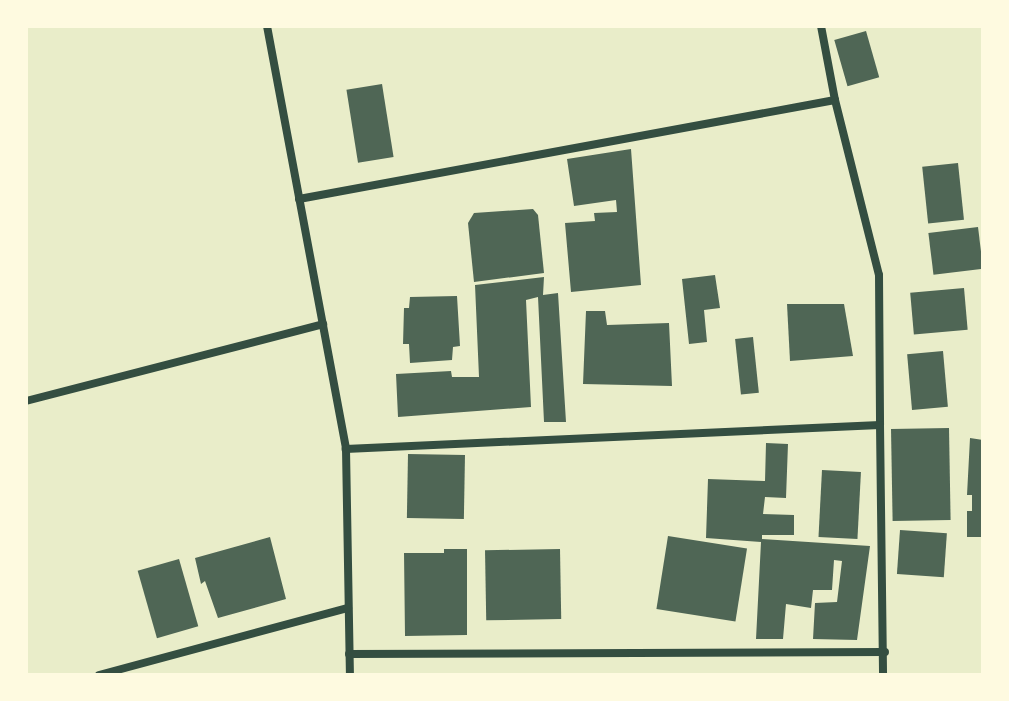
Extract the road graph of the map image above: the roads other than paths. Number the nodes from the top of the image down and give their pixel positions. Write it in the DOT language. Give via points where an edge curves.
graph roads {
  1 [pos="267,26"];
  2 [pos="821,26"];
  3 [pos="835,100"];
  4 [pos="299,199"];
  5 [pos="323,324"];
  6 [pos="26,401"];
  7 [pos="880,425"];
  8 [pos="346,449"];
  9 [pos="348,608"];
  10 [pos="885,652"];
  11 [pos="349,654"];
  12 [pos="99,675"];
  13 [pos="350,675"];
  14 [pos="883,675"];
  1 -- 4 [label="street"];
  2 -- 3 [label="street"];
  3 -- 4 [label="street"];
  3 -- 7 [label="street" via="879,275"];
  4 -- 5 [label="street"];
  5 -- 6 [label="street"];
  5 -- 8 [label="street"];
  7 -- 8 [label="street"];
  7 -- 10 [label="street"];
  8 -- 9 [label="street"];
  9 -- 11 [label="street"];
  9 -- 12 [label="street"];
  10 -- 11 [label="street"];
  10 -- 14 [label="street"];
  11 -- 13 [label="street"];
}
